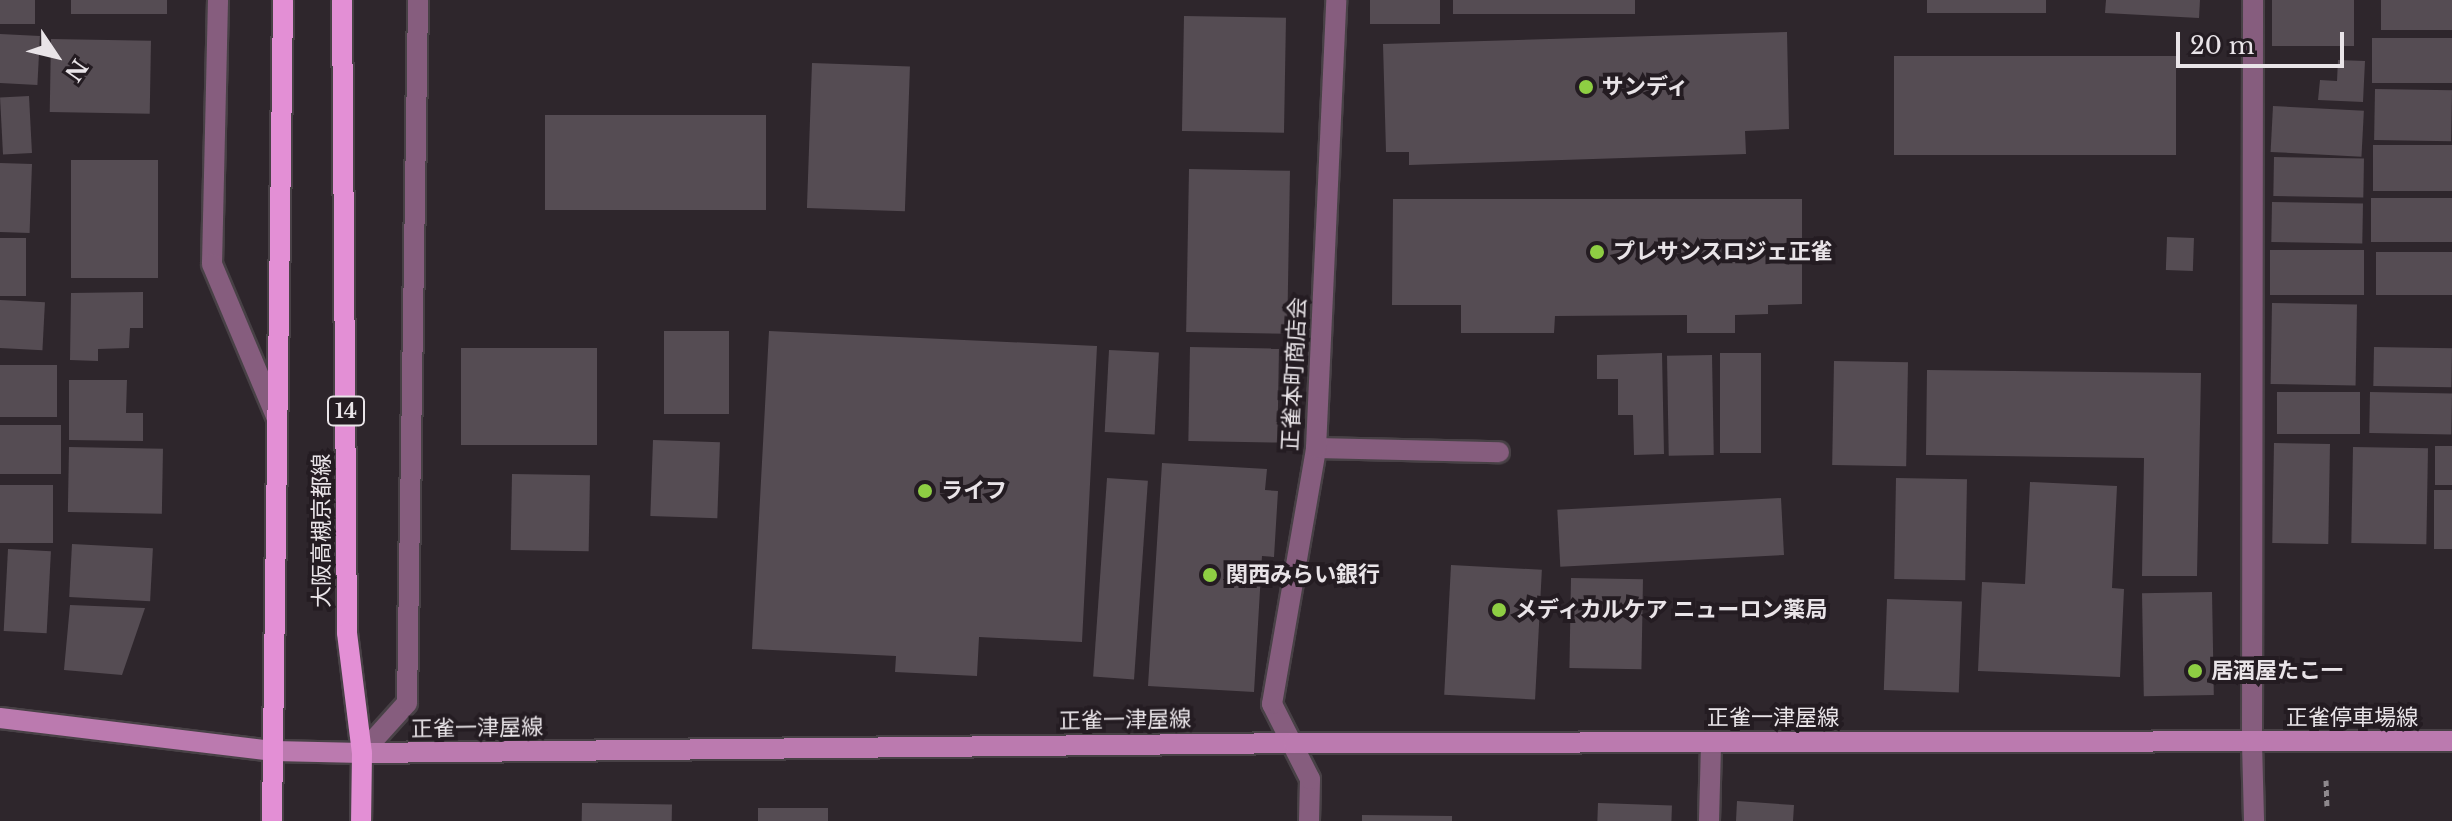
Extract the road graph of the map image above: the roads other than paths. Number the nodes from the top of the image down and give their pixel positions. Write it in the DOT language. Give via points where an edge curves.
graph roads {
  1 [pos="218,0"];
  2 [pos="283,0"];
  3 [pos="342,0"];
  4 [pos="418,0"];
  5 [pos="1336,0"];
  6 [pos="2253,0"];
  7 [pos="276,416"];
  8 [pos="1316,448"];
  9 [pos="1499,452"];
  10 [pos="0,718"];
  11 [pos="2452,741"];
  12 [pos="1711,742"];
  13 [pos="1294,743"];
  14 [pos="2252,743"];
  15 [pos="274,751"];
  16 [pos="362,753"];
  17 [pos="272,821"];
  18 [pos="361,821"];
  19 [pos="1309,821"];
  20 [pos="1709,821"];
  21 [pos="2254,821"];
  1 -- 7 [label="street" via="212,264"];
  2 -- 7 [label="main road"];
  3 -- 16 [label="main road, 大阪高槻京都線 / 14" via="347,633"];
  4 -- 16 [label="street" via="407,703"];
  5 -- 8 [label="street, 正雀本町商店会"];
  6 -- 14 [label="street"];
  7 -- 15 [label="main road"];
  8 -- 9 [label="street"];
  8 -- 13 [label="street, 正雀本町商店会" via="1272,704"];
  10 -- 15 [label="main road, 正雀一津屋線"];
  11 -- 14 [label="main road, 正雀停車場線"];
  12 -- 13 [label="main road, 正雀一津屋線"];
  12 -- 14 [label="main road, 正雀一津屋線"];
  12 -- 20 [label="street"];
  13 -- 16 [label="main road, 正雀一津屋線"];
  13 -- 19 [label="street, 正雀本町商店会" via="1310,779"];
  14 -- 21 [label="street"];
  15 -- 16 [label="main road, 正雀一津屋線"];
  15 -- 17 [label="main road"];
  16 -- 18 [label="main road, 大阪高槻京都線 / 14"];
}
